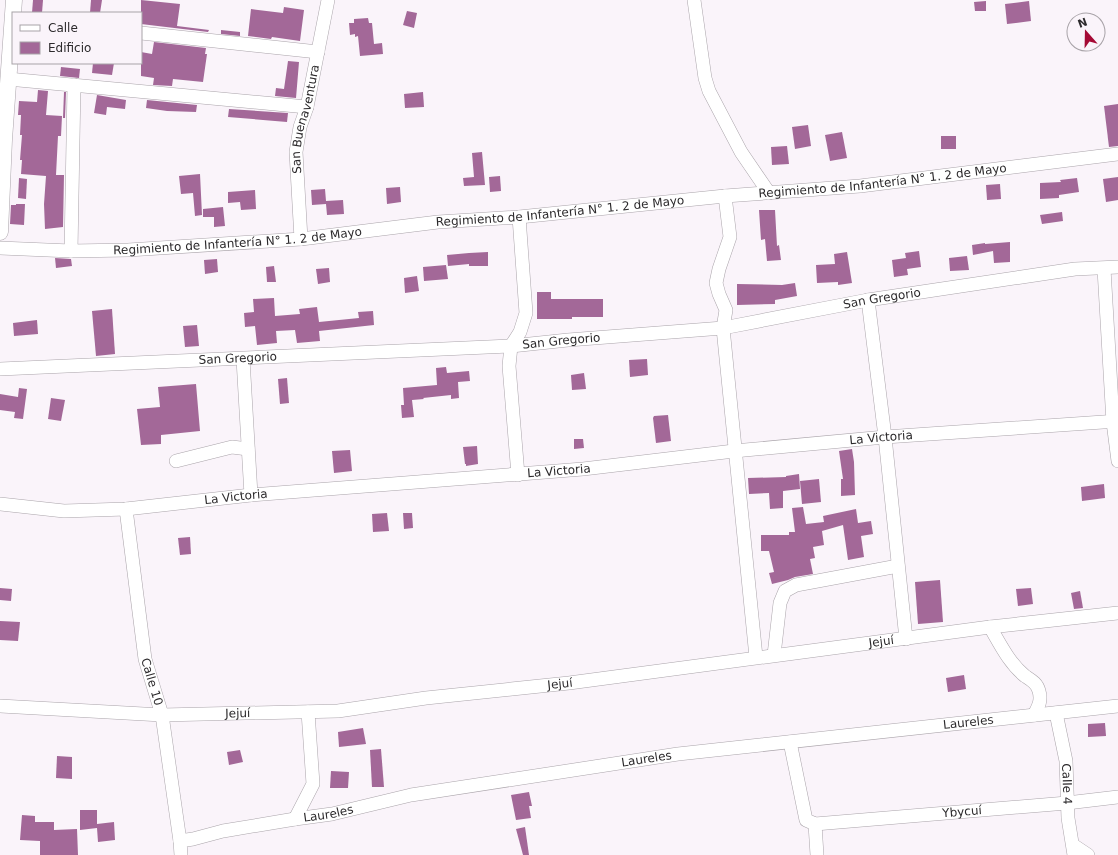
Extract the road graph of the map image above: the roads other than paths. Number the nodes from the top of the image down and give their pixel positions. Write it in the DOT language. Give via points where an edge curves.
graph roads {
  1 [pos="14,0"];
  2 [pos="328,0"];
  3 [pos="694,0"];
  4 [pos="13,12"];
  5 [pos="12,32"];
  6 [pos="142,33"];
  7 [pos="318,52"];
  8 [pos="8,79"];
  9 [pos="74,85"];
  10 [pos="307,107"];
  11 [pos="2,139"];
  12 [pos="1118,154"];
  13 [pos="769,193"];
  14 [pos="725,196"];
  15 [pos="519,217"];
  16 [pos="0,232"];
  17 [pos="301,239"];
  18 [pos="0,248"];
  19 [pos="71,251"];
  20 [pos="1118,267"];
  21 [pos="1104,269"];
  22 [pos="868,300"];
  23 [pos="722,328"];
  24 [pos="512,346"];
  25 [pos="243,359"];
  26 [pos="0,369"];
  27 [pos="1116,422"];
  28 [pos="885,437"];
  29 [pos="248,449"];
  30 [pos="734,451"];
  31 [pos="1118,461"];
  32 [pos="176,462"];
  33 [pos="518,475"];
  34 [pos="251,495"];
  35 [pos="0,504"];
  36 [pos="126,509"];
  37 [pos="898,566"];
  38 [pos="1118,613"];
  39 [pos="990,627"];
  40 [pos="906,639"];
  41 [pos="774,655"];
  42 [pos="756,657"];
  43 [pos="0,706"];
  44 [pos="1118,706"];
  45 [pos="308,712"];
  46 [pos="1056,713"];
  47 [pos="162,715"];
  48 [pos="1034,715"];
  49 [pos="790,742"];
  50 [pos="1118,797"];
  51 [pos="1067,803"];
  52 [pos="295,819"];
  53 [pos="810,822"];
  54 [pos="180,841"];
  55 [pos="1073,850"];
  56 [pos="181,855"];
  57 [pos="817,855"];
  58 [pos="1088,855"];
  1 -- 4 [label="main road"];
  2 -- 7 [label="street, San Buenaventura"];
  3 -- 13 [label="street" via="709,91 741,152"];
  5 -- 8 [label="main road"];
  6 -- 7 [label="street"];
  7 -- 10 [label="street, San Buenaventura"];
  8 -- 9 [label="street"];
  8 -- 11 [label="main road"];
  9 -- 10 [label="street"];
  9 -- 19 [label="street"];
  10 -- 17 [label="street, San Buenaventura" via="300,127 296,152"];
  11 -- 16 [label="main road"];
  12 -- 13 [label="street, Regimiento de Infantería N° 1. 2 de Mayo" via="860,186"];
  13 -- 14 [label="street, Regimiento de Infantería N° 1. 2 de Mayo"];
  14 -- 15 [label="street, Regimiento de Infantería N° 1. 2 de Mayo"];
  14 -- 23 [label="street" via="730,237 716,283 726,310"];
  15 -- 17 [label="street, Regimiento de Infantería N° 1. 2 de Mayo" via="438,222"];
  15 -- 24 [label="street" via="526,313"];
  17 -- 19 [label="street, Regimiento de Infantería N° 1. 2 de Mayo"];
  18 -- 19 [label="street, Regimiento de Infantería N° 1. 2 de Mayo"];
  20 -- 21 [label="street, San Gregorio"];
  21 -- 22 [label="street, San Gregorio" via="1075,270"];
  21 -- 27 [label="street"];
  22 -- 23 [label="street, San Gregorio"];
  22 -- 28 [label="street"];
  23 -- 24 [label="street, San Gregorio"];
  23 -- 30 [label="street"];
  24 -- 25 [label="street, San Gregorio"];
  24 -- 33 [label="street" via="509,366"];
  25 -- 26 [label="street, San Gregorio"];
  25 -- 29 [label="street"];
  27 -- 28 [label="street, La Victoria"];
  27 -- 31 [label="street"];
  28 -- 30 [label="street, La Victoria"];
  28 -- 37 [label="street"];
  29 -- 32 [label="street" via="232,447"];
  29 -- 34 [label="street"];
  30 -- 33 [label="street, La Victoria"];
  30 -- 42 [label="street"];
  33 -- 34 [label="street, La Victoria"];
  34 -- 36 [label="street, La Victoria"];
  35 -- 36 [label="street, La Victoria" via="64,511"];
  36 -- 47 [label="street, Calle 10" via="145,659"];
  37 -- 40 [label="street"];
  37 -- 41 [label="street" via="796,585 786,591 780,603"];
  38 -- 39 [label="street, Jejuí"];
  39 -- 40 [label="street, Jejuí"];
  39 -- 48 [label="street" via="1012,663 1034,682 1039,691 1040,702"];
  40 -- 41 [label="street, Jejuí"];
  41 -- 42 [label="street, Jejuí"];
  42 -- 45 [label="street, Jejuí" via="569,683 426,698 338,711"];
  43 -- 47 [label="street, Jejuí"];
  44 -- 46 [label="street, Laureles"];
  45 -- 47 [label="street, Jejuí"];
  45 -- 52 [label="street" via="312,784"];
  46 -- 48 [label="street, Laureles"];
  46 -- 51 [label="street, Calle 4" via="1066,761"];
  47 -- 54 [label="street, Calle 10"];
  48 -- 49 [label="street, Laureles"];
  49 -- 52 [label="street, Laureles" via="678,754 500,780 411,795 332,814"];
  49 -- 53 [label="street"];
  50 -- 51 [label="street, Ybycuí"];
  51 -- 53 [label="street, Ybycuí"];
  51 -- 55 [label="street, Calle 4"];
  52 -- 54 [label="street, Laureles"];
  53 -- 57 [label="street"];
  54 -- 56 [label="street, Calle 10"];
  55 -- 58 [label="street"];
}
